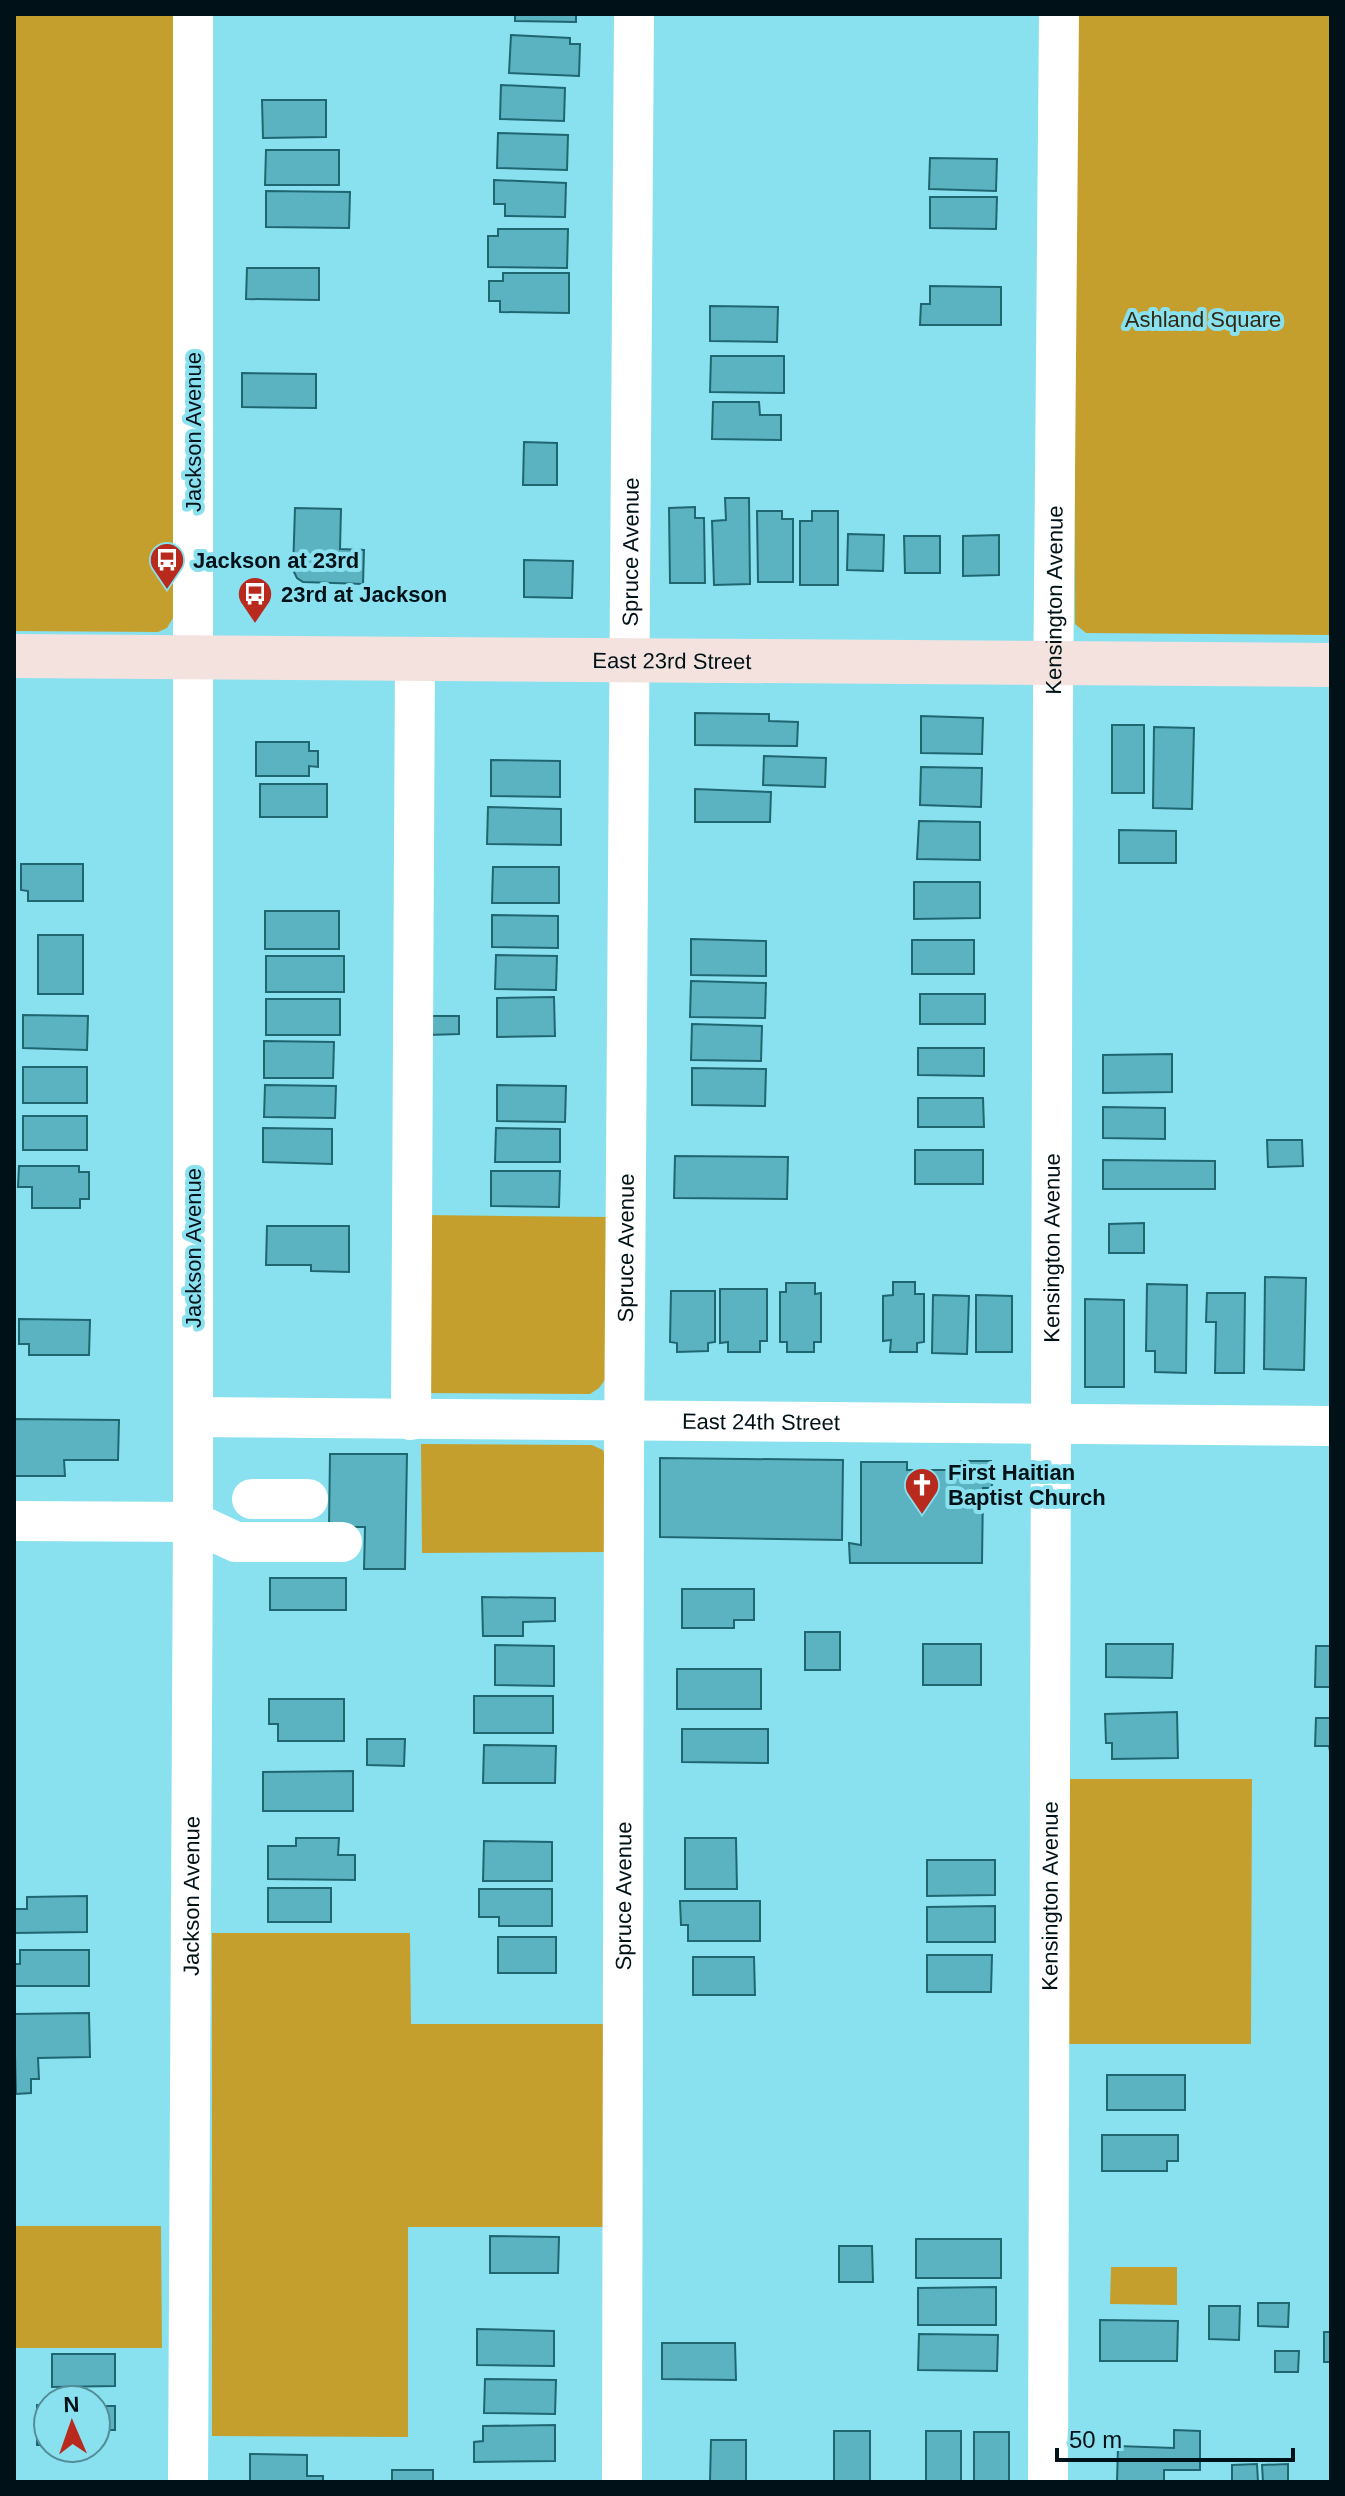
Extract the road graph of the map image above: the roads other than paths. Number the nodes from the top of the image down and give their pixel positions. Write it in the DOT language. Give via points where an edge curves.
graph roads {
  1 [pos="193,14"];
  2 [pos="634,14"];
  3 [pos="1059,14"];
  4 [pos="14,656"];
  5 [pos="193,658"];
  6 [pos="415,659"];
  7 [pos="629,661"];
  8 [pos="1053,663"];
  9 [pos="1331,665"];
  10 [pos="193,1417"];
  11 [pos="411,1420"];
  12 [pos="624,1421"];
  13 [pos="1051,1424"];
  14 [pos="1331,1426"];
  15 [pos="281,1499"];
  16 [pos="14,1521"];
  17 [pos="193,1522"];
  18 [pos="283,1542"];
  19 [pos="342,1542"];
  20 [pos="188,2482"];
  21 [pos="622,2482"];
  22 [pos="1048,2482"];
  1 -- 5 [label="street, Jackson Avenue"];
  2 -- 7 [label="street, Spruce Avenue"];
  3 -- 8 [label="street, Kensington Avenue"];
  4 -- 5 [label="main road, East 23rd Street"];
  5 -- 6 [label="main road, East 23rd Street"];
  5 -- 10 [label="street, Jackson Avenue"];
  6 -- 7 [label="main road, East 23rd Street"];
  6 -- 11 [label="street"];
  7 -- 8 [label="main road, East 23rd Street"];
  7 -- 12 [label="street, Spruce Avenue"];
  8 -- 9 [label="main road, East 23rd Street"];
  8 -- 13 [label="street, Kensington Avenue"];
  10 -- 11 [label="street, East 24th Street"];
  10 -- 17 [label="street, Jackson Avenue"];
  11 -- 12 [label="street, East 24th Street"];
  12 -- 13 [label="street, East 24th Street"];
  12 -- 21 [label="street, Spruce Avenue"];
  13 -- 14 [label="street, East 24th Street"];
  13 -- 22 [label="street, Kensington Avenue"];
  15 -- 18 [label="street"];
  16 -- 17 [label="street"];
  17 -- 18 [label="street" via="236,1542"];
  17 -- 20 [label="street, Jackson Avenue"];
  18 -- 19 [label="street"];
}
